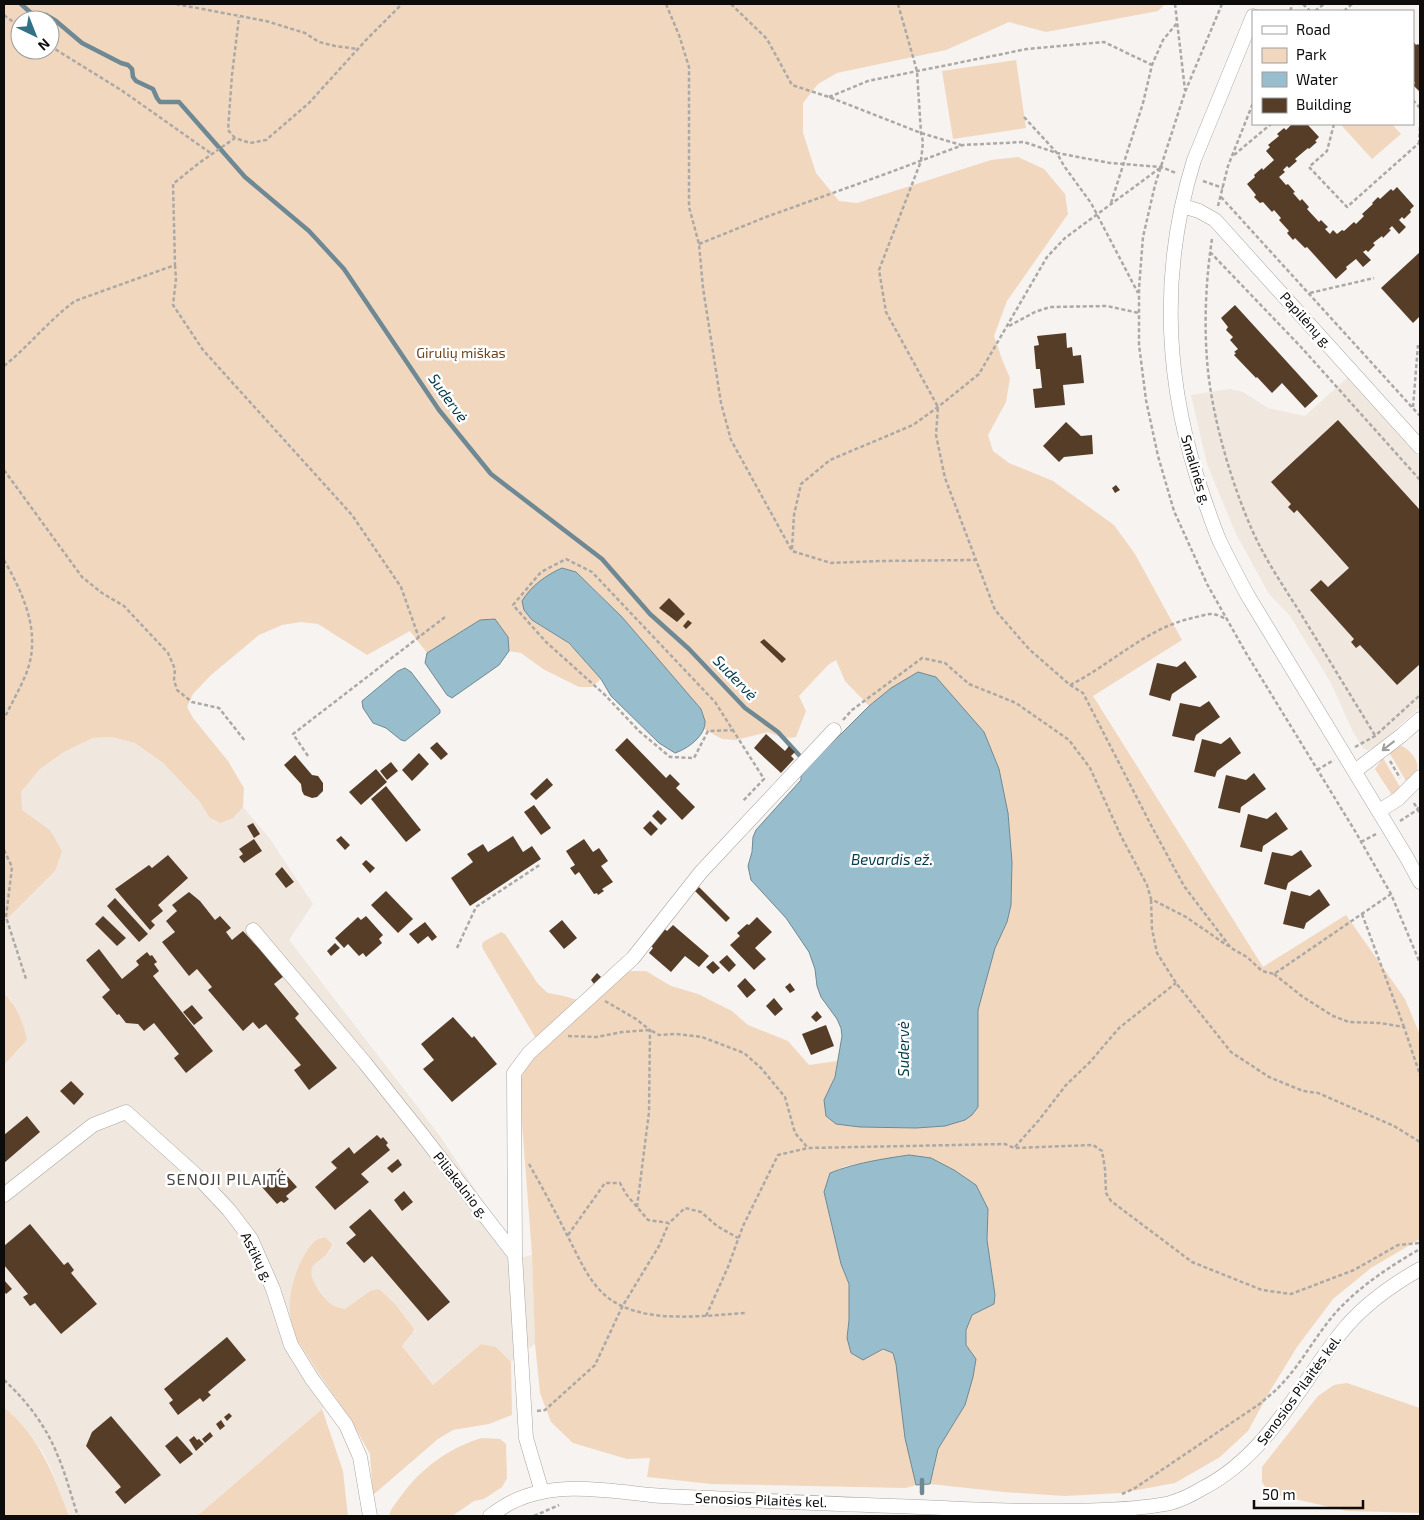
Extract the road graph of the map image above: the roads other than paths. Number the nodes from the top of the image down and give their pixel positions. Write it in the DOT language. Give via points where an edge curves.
graph roads {
  1 [pos="1252,18"];
  2 [pos="1183,206"];
  3 [pos="1420,447"];
  4 [pos="1420,719"];
  5 [pos="834,730"];
  6 [pos="1354,771"];
  7 [pos="1420,777"];
  8 [pos="1379,811"];
  9 [pos="1420,882"];
  10 [pos="253,930"];
  11 [pos="4,1196"];
  12 [pos="515,1255"];
  13 [pos="1420,1269"];
  14 [pos="542,1492"];
  15 [pos="492,1515"];
  16 [pos="370,1516"];
  1 -- 2 [label="street, Smalinės g." via="1194,160"];
  2 -- 3 [label="street, Papilėnų g." via="1215,220"];
  2 -- 6 [label="street, Smalinės g." via="1171,282 1170,332 1187,445 1203,498 1248,596"];
  4 -- 6 [label="street, one-way"];
  5 -- 12 [label="street" via="701,872 633,958 530,1053 514,1073"];
  6 -- 8 [label="street, Smalinės g."];
  7 -- 8 [label="street" via="1398,799"];
  8 -- 9 [label="street, Smalinės g."];
  10 -- 12 [label="street, Piliakalnio g." via="365,1063"];
  11 -- 16 [label="street, Astikų g." via="93,1125 126,1112 197,1176 229,1210 250,1239 273,1289 291,1345 346,1424 360,1457"];
  12 -- 14 [label="street" via="526,1438"];
  13 -- 14 [label="street, Senosios Pilaitės kel." via="1382,1293 1340,1333 1276,1425 1244,1460 1209,1486 1171,1502 1127,1508 1035,1512 663,1496 590,1488"];
  14 -- 15 [label="street, Senosios Pilaitės kel." via="511,1502"];
}
